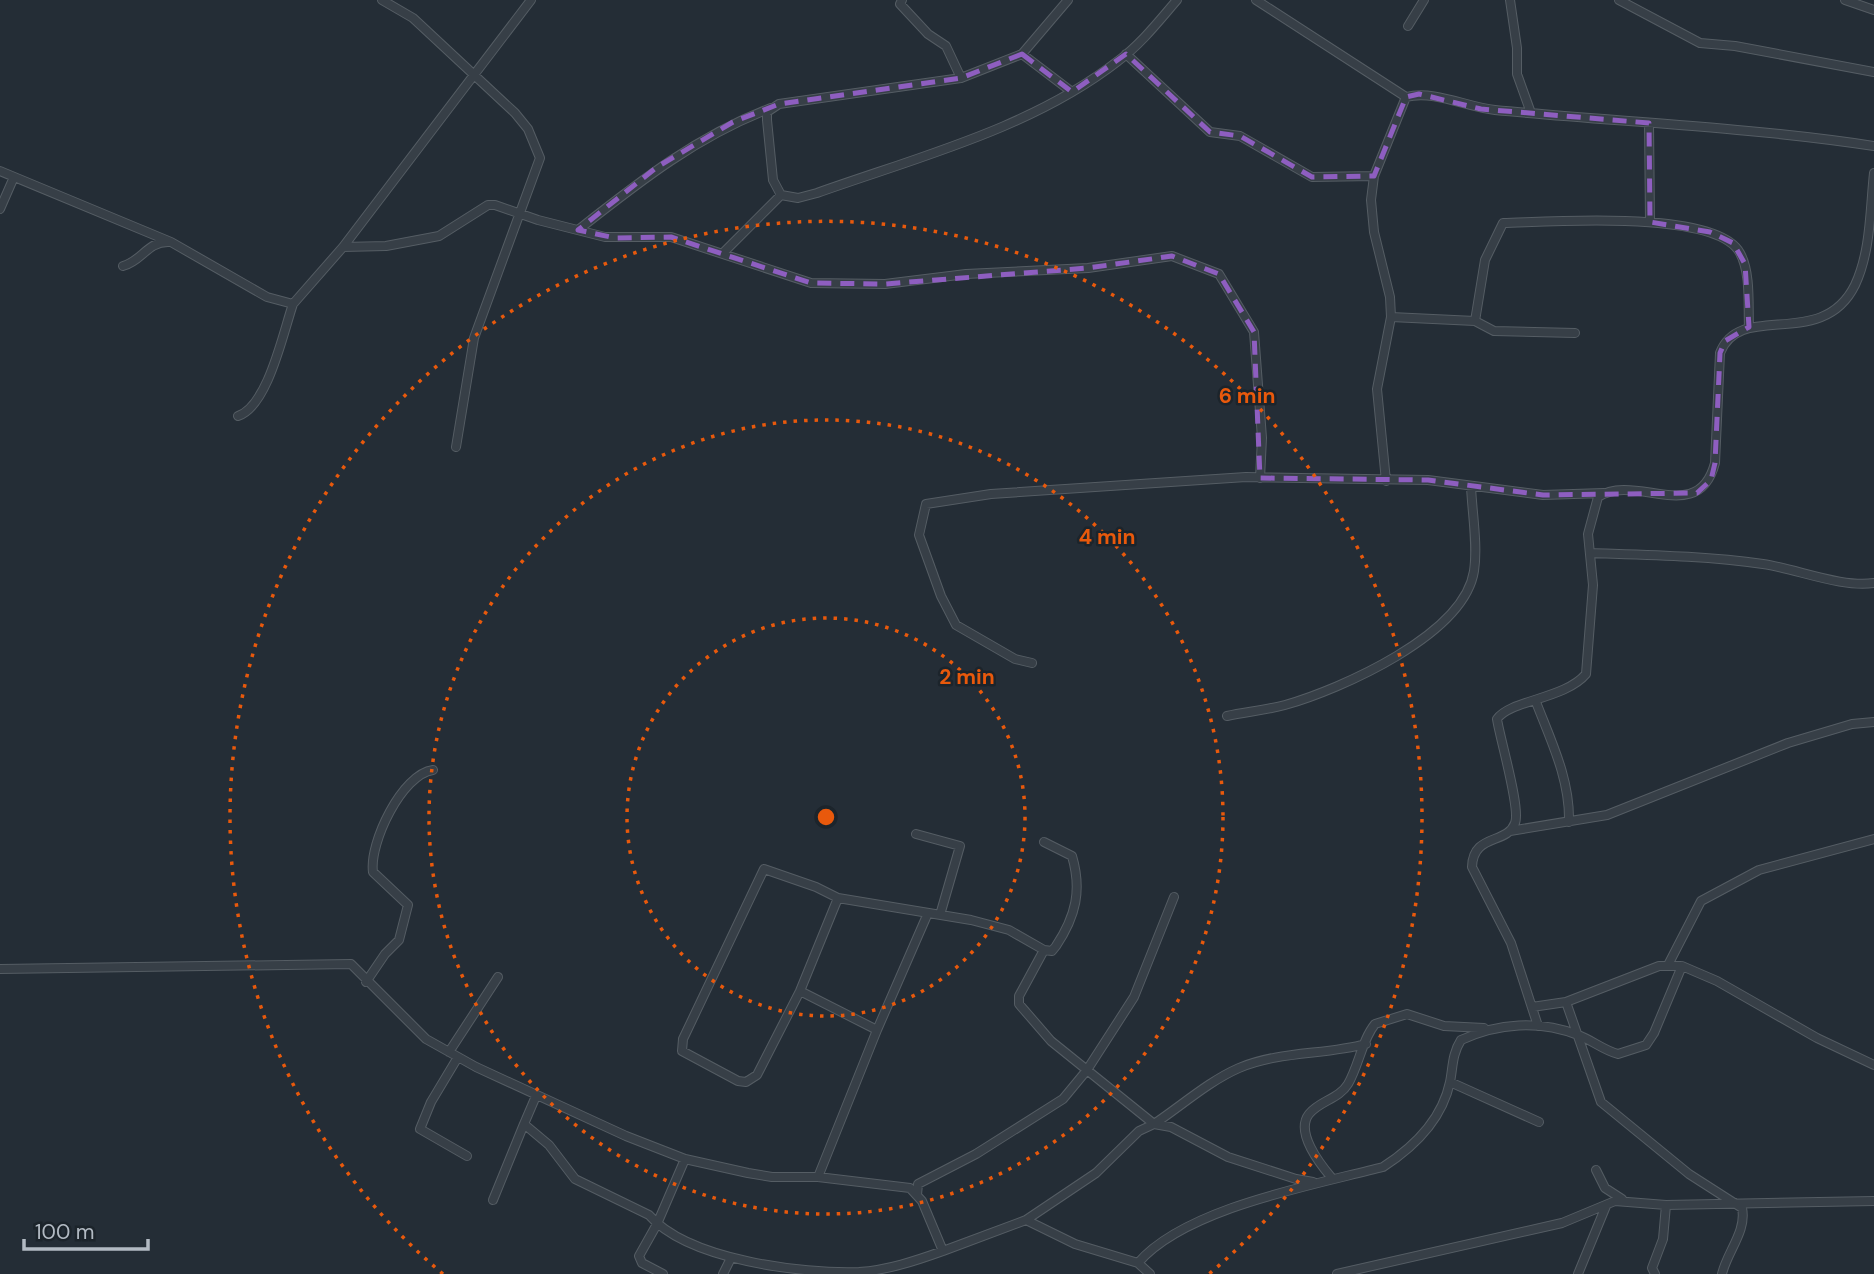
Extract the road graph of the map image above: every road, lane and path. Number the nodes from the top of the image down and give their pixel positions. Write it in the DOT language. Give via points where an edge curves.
graph roads {
  1 [pos="382,0"];
  2 [pos="531,0"];
  3 [pos="902,0"];
  4 [pos="1068,0"];
  5 [pos="1177,0"];
  6 [pos="1255,0"];
  7 [pos="1424,0"];
  8 [pos="1510,0"];
  9 [pos="1845,0"];
  10 [pos="1624,2"];
  11 [pos="1874,10"];
  12 [pos="1408,26"];
  13 [pos="1022,54"];
  14 [pos="1125,54"];
  15 [pos="1874,72"];
  16 [pos="475,75"];
  17 [pos="961,78"];
  18 [pos="1072,92"];
  19 [pos="1406,97"];
  20 [pos="771,108"];
  21 [pos="1531,113"];
  22 [pos="1649,123"];
  23 [pos="1874,146"];
  24 [pos="0,171"];
  25 [pos="1874,173"];
  26 [pos="1374,176"];
  27 [pos="14,177"];
  28 [pos="781,195"];
  29 [pos="0,209"];
  30 [pos="518,214"];
  31 [pos="1650,222"];
  32 [pos="578,230"];
  33 [pos="171,242"];
  34 [pos="343,247"];
  35 [pos="723,253"];
  36 [pos="123,266"];
  37 [pos="293,304"];
  38 [pos="1391,317"];
  39 [pos="1475,320"];
  40 [pos="1749,327"];
  41 [pos="1575,333"];
  42 [pos="238,415"];
  43 [pos="456,447"];
  44 [pos="1261,478"];
  45 [pos="1387,481"];
  46 [pos="1471,486"];
  47 [pos="1604,493"];
  48 [pos="1591,552"];
  49 [pos="1874,583"];
  50 [pos="1032,663"];
  51 [pos="1536,702"];
  52 [pos="1227,716"];
  53 [pos="1874,722"];
  54 [pos="433,770"];
  55 [pos="1569,822"];
  56 [pos="1510,831"];
  57 [pos="916,834"];
  58 [pos="1874,839"];
  59 [pos="1044,842"];
  60 [pos="1174,897"];
  61 [pos="838,898"];
  62 [pos="928,913"];
  63 [pos="940,915"];
  64 [pos="1044,950"];
  65 [pos="1668,965"];
  66 [pos="1682,966"];
  67 [pos="0,969"];
  68 [pos="498,977"];
  69 [pos="366,982"];
  70 [pos="800,991"];
  71 [pos="1566,1002"];
  72 [pos="1532,1007"];
  73 [pos="1538,1026"];
  74 [pos="1488,1028"];
  75 [pos="877,1030"];
  76 [pos="1580,1035"];
  77 [pos="1366,1044"];
  78 [pos="449,1052"];
  79 [pos="458,1057"];
  80 [pos="1874,1065"];
  81 [pos="1087,1070"];
  82 [pos="1450,1082"];
  83 [pos="536,1096"];
  84 [pos="1539,1122"];
  85 [pos="524,1124"];
  86 [pos="1154,1124"];
  87 [pos="467,1156"];
  88 [pos="685,1158"];
  89 [pos="1596,1170"];
  90 [pos="818,1177"];
  91 [pos="1331,1177"];
  92 [pos="1319,1183"];
  93 [pos="918,1195"];
  94 [pos="494,1200"];
  95 [pos="1625,1200"];
  96 [pos="1874,1201"];
  97 [pos="1735,1202"];
  98 [pos="1666,1205"];
  99 [pos="1606,1206"];
  100 [pos="1026,1220"];
  101 [pos="657,1224"];
  102 [pos="943,1251"];
  103 [pos="731,1258"];
  104 [pos="1138,1263"];
  105 [pos="788,1271"];
  106 [pos="663,1274"];
  107 [pos="723,1274"];
  108 [pos="1150,1274"];
  109 [pos="1337,1274"];
  110 [pos="1578,1274"];
  111 [pos="1655,1274"];
  112 [pos="1722,1274"];
  1 -- 16 [label="street" via="413,18"];
  2 -- 16 [label="street"];
  3 -- 17 [label="street" via="900,4 928,34 946,46"];
  4 -- 13 [label="street"];
  5 -- 14 [label="street"];
  6 -- 19 [label="street"];
  7 -- 12 [label="street"];
  8 -- 21 [label="street" via="1517,74"];
  9 -- 11 [label="street"];
  10 -- 15 [label="street" via="1700,43"];
  13 -- 17 [label="street"];
  13 -- 18 [label="street"];
  14 -- 18 [label="street"];
  14 -- 26 [label="street" via="1210,132 1240,136 1312,177"];
  16 -- 30 [label="street" via="528,129 540,158"];
  16 -- 34 [label="street"];
  17 -- 20 [label="street"];
  18 -- 28 [label="street" via="952,146 817,193 798,198"];
  19 -- 21 [label="street" via="1419,94 1472,107"];
  19 -- 26 [label="street"];
  20 -- 28 [label="street" via="767,120 773,180"];
  20 -- 32 [label="street" via="733,122 657,167"];
  21 -- 22 [label="street"];
  22 -- 23 [label="street"];
  22 -- 31 [label="street"];
  24 -- 27 [label="street"];
  25 -- 40 [label="street" via="1862,265 1843,303 1812,321"];
  26 -- 38 [label="street" via="1374,232"];
  27 -- 29 [label="street"];
  27 -- 33 [label="street"];
  28 -- 35 [label="street"];
  30 -- 32 [label="street"];
  30 -- 34 [label="street" via="488,205 439,236 386,246"];
  30 -- 43 [label="street" via="474,338"];
  31 -- 39 [label="street" via="1503,223 1485,260"];
  31 -- 40 [label="street" via="1710,232 1734,243 1745,264"];
  32 -- 35 [label="street" via="615,238 671,237"];
  33 -- 36 [label="street" via="155,242"];
  33 -- 37 [label="street" via="267,297"];
  34 -- 37 [label="street"];
  35 -- 44 [label="street" via="811,283 853,286 1088,268 1172,256 1219,274 1254,332"];
  37 -- 42 [label="street" via="265,387 254,407"];
  38 -- 39 [label="street"];
  38 -- 45 [label="street" via="1377,390"];
  39 -- 41 [label="street" via="1494,331"];
  40 -- 47 [label="street" via="1734,332 1720,353 1715,463 1704,488 1690,494"];
  44 -- 45 [label="street"];
  44 -- 50 [label="street" via="991,494 926,504 919,535 956,625 1014,659"];
  45 -- 46 [label="street"];
  46 -- 47 [label="street" via="1543,495"];
  46 -- 52 [label="street" via="1474,572 1459,609 1400,655 1356,679 1284,705"];
  47 -- 48 [label="street" via="1592,508"];
  48 -- 49 [label="street" via="1730,559 1793,568 1860,585"];
  48 -- 51 [label="street" via="1586,674"];
  51 -- 55 [label="street" via="1557,754"];
  51 -- 56 [label="street" via="1506,709 1497,719 1517,815"];
  53 -- 55 [label="street" via="1852,723 1788,743 1607,815"];
  54 -- 69 [label="street" via="418,775 396,800 379,835 373,872 408,905 399,940"];
  55 -- 56 [label="street"];
  56 -- 72 [label="street" via="1480,846 1472,856 1472,867 1511,943"];
  57 -- 63 [label="street" via="960,846"];
  58 -- 65 [label="street" via="1759,870 1701,901"];
  59 -- 64 [label="street" via="1072,856 1079,879 1077,900 1062,938 1052,951"];
  60 -- 81 [label="street" via="1133,997"];
  61 -- 62 [label="street"];
  61 -- 70 [label="street"];
  61 -- 70 [label="street" via="764,869 683,1039 682,1051 727,1077 752,1080"];
  62 -- 63 [label="street"];
  62 -- 75 [label="street"];
  63 -- 64 [label="street" via="1009,930"];
  64 -- 81 [label="street" via="1019,1004 1051,1041"];
  65 -- 66 [label="street"];
  65 -- 71 [label="street"];
  66 -- 76 [label="street" via="1646,1045 1618,1054"];
  66 -- 80 [label="street"];
  67 -- 69 [label="street" via="351,964"];
  68 -- 78 [label="street"];
  69 -- 78 [label="street" via="419,1033"];
  70 -- 75 [label="street"];
  71 -- 72 [label="street"];
  71 -- 76 [label="street"];
  72 -- 73 [label="street"];
  73 -- 74 [label="street"];
  73 -- 76 [label="street"];
  74 -- 77 [label="street" via="1444,1026 1397,1015 1375,1024"];
  74 -- 82 [label="street" via="1461,1040 1452,1060"];
  75 -- 90 [label="street"];
  76 -- 97 [label="street" via="1601,1102 1689,1174"];
  77 -- 86 [label="street" via="1241,1067"];
  77 -- 91 [label="street" via="1347,1085 1308,1114 1304,1127 1317,1160"];
  78 -- 79 [label="street"];
  79 -- 83 [label="street"];
  79 -- 87 [label="street" via="419,1129"];
  81 -- 86 [label="street"];
  81 -- 93 [label="street" via="1063,1098 976,1154 918,1184"];
  82 -- 84 [label="street"];
  82 -- 91 [label="street" via="1433,1120 1412,1147 1382,1167"];
  83 -- 85 [label="street"];
  83 -- 88 [label="street"];
  85 -- 94 [label="street"];
  85 -- 101 [label="street" via="550,1145 575,1179 649,1215"];
  86 -- 92 [label="street" via="1171,1127 1228,1157"];
  86 -- 100 [label="street" via="1139,1131 1096,1173"];
  88 -- 90 [label="street" via="772,1177"];
  88 -- 101 [label="street"];
  89 -- 95 [label="street" via="1605,1188"];
  90 -- 93 [label="street" via="893,1184"];
  91 -- 92 [label="street"];
  92 -- 104 [label="street" via="1274,1193 1187,1228"];
  93 -- 102 [label="street"];
  95 -- 98 [label="street"];
  95 -- 99 [label="street"];
  96 -- 97 [label="street"];
  97 -- 98 [label="street"];
  97 -- 112 [label="street" via="1742,1208 1744,1220"];
  98 -- 111 [label="street" via="1663,1239 1652,1268"];
  99 -- 109 [label="street" via="1562,1223"];
  99 -- 110 [label="street"];
  100 -- 102 [label="street"];
  100 -- 104 [label="street" via="1074,1244"];
  101 -- 103 [label="street"];
  101 -- 106 [label="street" via="639,1252 639,1260"];
  102 -- 105 [label="street" via="903,1265 861,1272"];
  103 -- 105 [label="street"];
  103 -- 107 [label="street"];
  104 -- 108 [label="street"];
}
